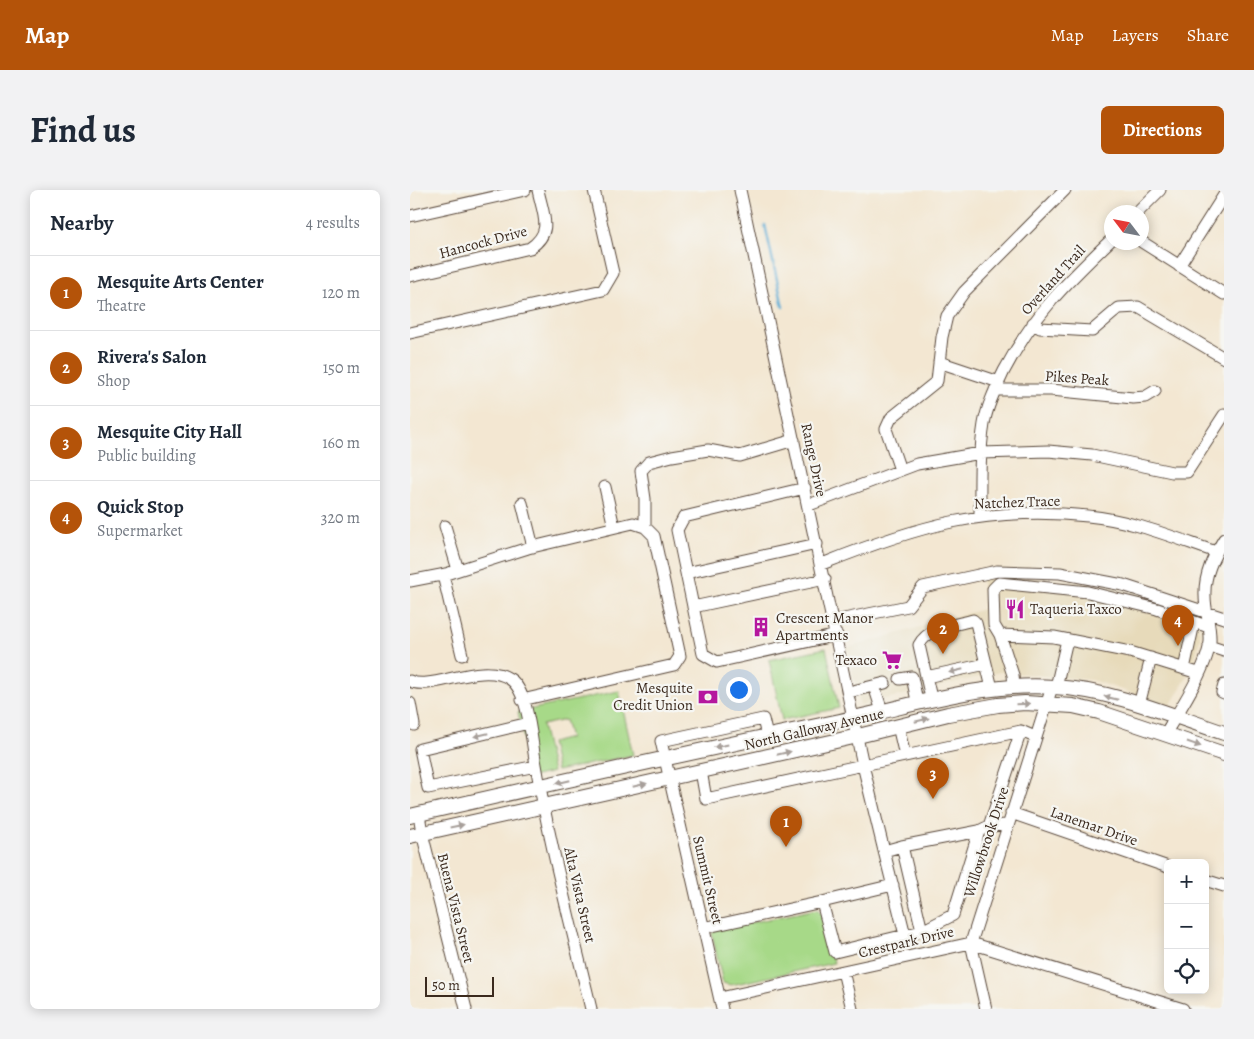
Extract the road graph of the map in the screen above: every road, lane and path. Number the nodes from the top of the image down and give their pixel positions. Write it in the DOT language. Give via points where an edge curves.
graph roads {
  1 [pos="525,190"];
  2 [pos="538,190"];
  3 [pos="594,190"];
  4 [pos="740,190"];
  5 [pos="1064,190"];
  6 [pos="1160,190"];
  7 [pos="1224,195"];
  8 [pos="1145,205"];
  9 [pos="410,216"];
  10 [pos="1104,247"];
  11 [pos="1149,247"];
  12 [pos="1179,266"];
  13 [pos="410,276"];
  14 [pos="1224,294"];
  15 [pos="1033,323"];
  16 [pos="410,333"];
  17 [pos="1224,358"];
  18 [pos="939,362"];
  19 [pos="997,386"];
  20 [pos="1155,391"];
  21 [pos="1224,415"];
  22 [pos="794,440"];
  23 [pos="981,453"];
  24 [pos="900,470"];
  25 [pos="605,487"];
  26 [pos="805,488"];
  27 [pos="522,503"];
  28 [pos="809,506"];
  29 [pos="980,516"];
  30 [pos="445,526"];
  31 [pos="614,527"];
  32 [pos="645,527"];
  33 [pos="1224,539"];
  34 [pos="817,544"];
  35 [pos="533,547"];
  36 [pos="1216,552"];
  37 [pos="822,564"];
  38 [pos="458,570"];
  39 [pos="686,573"];
  40 [pos="443,574"];
  41 [pos="825,579"];
  42 [pos="410,581"];
  43 [pos="694,608"];
  44 [pos="1207,614"];
  45 [pos="1224,618"];
  46 [pos="834,621"];
  47 [pos="1194,623"];
  48 [pos="1210,627"];
  49 [pos="837,636"];
  50 [pos="1000,636"];
  51 [pos="1067,640"];
  52 [pos="1209,646"];
  53 [pos="1224,651"];
  54 [pos="462,655"];
  55 [pos="1151,658"];
  56 [pos="986,664"];
  57 [pos="1184,669"];
  58 [pos="1198,674"];
  59 [pos="926,677"];
  60 [pos="410,680"];
  61 [pos="900,680"];
  62 [pos="1224,685"];
  63 [pos="1014,687"];
  64 [pos="1054,687"];
  65 [pos="992,688"];
  66 [pos="849,692"];
  67 [pos="1224,692"];
  68 [pos="522,700"];
  69 [pos="924,700"];
  70 [pos="410,703"];
  71 [pos="1047,704"];
  72 [pos="1139,705"];
  73 [pos="882,711"];
  74 [pos="1175,716"];
  75 [pos="855,718"];
  76 [pos="529,723"];
  77 [pos="414,725"];
  78 [pos="898,726"];
  79 [pos="1021,731"];
  80 [pos="1224,732"];
  81 [pos="1165,734"];
  82 [pos="858,736"];
  83 [pos="1035,737"];
  84 [pos="1224,754"];
  85 [pos="906,756"];
  86 [pos="664,758"];
  87 [pos="863,765"];
  88 [pos="536,766"];
  89 [pos="701,772"];
  90 [pos="668,779"];
  91 [pos="540,787"];
  92 [pos="543,807"];
  93 [pos="1010,813"];
  94 [pos="414,815"];
  95 [pos="1007,825"];
  96 [pos="984,828"];
  97 [pos="416,835"];
  98 [pos="902,846"];
  99 [pos="884,851"];
  100 [pos="1164,866"];
  101 [pos="1209,881"];
  102 [pos="893,885"];
  103 [pos="1224,886"];
  104 [pos="822,902"];
  105 [pos="703,928"];
  106 [pos="922,931"];
  107 [pos="905,936"];
  108 [pos="971,943"];
  109 [pos="843,972"];
  110 [pos="721,1004"];
  111 [pos="466,1009"];
  112 [pos="591,1009"];
  113 [pos="852,1009"];
  114 [pos="986,1009"];
  115 [pos="1183,1009"];
  1 -- 9 [label="street"];
  2 -- 13 [label="street, Hancock Drive" via="545,233 542,241 530,248"];
  3 -- 16 [label="street" via="613,272 603,290"];
  4 -- 22 [label="street, Range Drive"];
  5 -- 18 [label="street" via="964,292 947,316"];
  6 -- 8 [label="street"];
  7 -- 12 [label="street"];
  10 -- 15 [label="street, Overland Trail" via="1067,282"];
  11 -- 12 [label="street"];
  12 -- 14 [label="street"];
  15 -- 17 [label="street" via="1040,328 1092,331 1119,308 1138,307"];
  15 -- 19 [label="street, Overland Trail"];
  18 -- 19 [label="street, Pikes Peak"];
  18 -- 24 [label="street" via="938,381 891,418 886,429"];
  19 -- 20 [label="street, Pikes Peak" via="1133,398 1145,397"];
  19 -- 23 [label="street, Overland Trail" via="984,423"];
  21 -- 23 [label="street" via="1187,472 1172,472 1092,455 1048,451"];
  22 -- 26 [label="street, Range Drive"];
  22 -- 32 [label="street" via="740,456 708,450 649,462 641,471 646,499"];
  23 -- 24 [label="street"];
  23 -- 29 [label="street, Overland Trail"];
  24 -- 28 [label="street"];
  25 -- 31 [label="street"];
  26 -- 28 [label="street, Range Drive"];
  26 -- 39 [label="street" via="684,517 677,530"];
  27 -- 35 [label="street"];
  28 -- 34 [label="street, Range Drive"];
  29 -- 36 [label="street, Natchez Trace" via="1027,513 1089,516 1138,526"];
  29 -- 37 [label="street, Natchez Trace" via="929,525"];
  30 -- 38 [label="street"];
  31 -- 32 [label="street" via="633,523"];
  31 -- 35 [label="street"];
  32 -- 68 [label="street" via="654,536 680,656 674,665"];
  33 -- 36 [label="street"];
  34 -- 37 [label="street, Range Drive"];
  34 -- 39 [label="street"];
  35 -- 38 [label="street"];
  36 -- 44 [label="street" via="1207,573"];
  37 -- 41 [label="street, Range Drive"];
  38 -- 40 [label="street"];
  39 -- 43 [label="street"];
  40 -- 42 [label="street"];
  40 -- 54 [label="street"];
  41 -- 43 [label="street"];
  41 -- 46 [label="street, Range Drive"];
  43 -- 49 [label="street" via="704,654 717,662"];
  44 -- 45 [label="street"];
  44 -- 46 [label="street" via="1123,585 1060,573 998,571 923,587 908,606"];
  44 -- 48 [label="street"];
  46 -- 49 [label="street, Range Drive"];
  47 -- 48 [label="street"];
  47 -- 50 [label="street" via="1157,609 1088,592 999,583 993,589 994,625"];
  47 -- 57 [label="street"];
  48 -- 52 [label="street"];
  49 -- 66 [label="street, Range Drive"];
  50 -- 51 [label="street"];
  50 -- 63 [label="street"];
  51 -- 55 [label="street"];
  51 -- 64 [label="street, Willowbrook Drive"];
  52 -- 53 [label="street"];
  52 -- 58 [label="street"];
  55 -- 57 [label="street"];
  55 -- 72 [label="street"];
  56 -- 59 [label="street, one-way"];
  56 -- 59 [label="street" via="973,620 934,631 922,639 919,645"];
  56 -- 65 [label="street"];
  57 -- 58 [label="street"];
  58 -- 74 [label="street"];
  59 -- 69 [label="street"];
  60 -- 68 [label="street, Alta Vista Street" via="420,683 498,673 511,680"];
  61 -- 69 [label="street" via="912,676"];
  62 -- 67 [label="street"];
  63 -- 64 [label="main road, North Galloway Avenue"];
  63 -- 65 [label="main road, North Galloway Avenue"];
  64 -- 71 [label="street, Willowbrook Drive"];
  72 -- 64 [label="main road, North Galloway Avenue, one-way"];
  65 -- 69 [label="main road, North Galloway Avenue"];
  66 -- 73 [label="street" via="879,685"];
  66 -- 75 [label="street, Range Drive"];
  68 -- 76 [label="street, Alta Vista Street"];
  69 -- 73 [label="main road, North Galloway Avenue"];
  70 -- 77 [label="street"];
  78 -- 71 [label="main road, North Galloway Avenue, one-way" via="998,705"];
  71 -- 81 [label="main road, North Galloway Avenue" via="1099,712"];
  71 -- 83 [label="street, Willowbrook Drive"];
  72 -- 74 [label="main road, North Galloway Avenue"];
  73 -- 75 [label="main road, North Galloway Avenue"];
  74 -- 80 [label="main road, North Galloway Avenue"];
  74 -- 81 [label="street"];
  75 -- 82 [label="street, Range Drive"];
  75 -- 86 [label="main road, North Galloway Avenue"];
  76 -- 88 [label="street, Alta Vista Street"];
  76 -- 88 [label="street, one-way" via="420,749 428,788"];
  78 -- 82 [label="main road, North Galloway Avenue"];
  78 -- 85 [label="street"];
  79 -- 83 [label="street"];
  79 -- 85 [label="street"];
  79 -- 96 [label="street"];
  81 -- 84 [label="main road, North Galloway Avenue, one-way"];
  82 -- 87 [label="street, Range Drive"];
  89 -- 82 [label="main road, North Galloway Avenue, one-way"];
  83 -- 93 [label="street, Willowbrook Drive"];
  85 -- 87 [label="street"];
  86 -- 90 [label="street, Summit Street"];
  86 -- 91 [label="main road, North Galloway Avenue, one-way"];
  87 -- 89 [label="street" via="706,799"];
  87 -- 99 [label="street, Range Drive"];
  88 -- 91 [label="street, Alta Vista Street"];
  89 -- 90 [label="main road, North Galloway Avenue"];
  92 -- 90 [label="main road, North Galloway Avenue, one-way"];
  90 -- 105 [label="street, Summit Street"];
  91 -- 92 [label="street, Alta Vista Street"];
  91 -- 94 [label="main road, North Galloway Avenue"];
  97 -- 92 [label="main road, North Galloway Avenue, one-way"];
  92 -- 112 [label="street, Alta Vista Street"];
  93 -- 95 [label="street, Willowbrook Drive"];
  93 -- 100 [label="street, Lanemar Drive"];
  94 -- 97 [label="street, Buena Vista Street"];
  95 -- 96 [label="street"];
  95 -- 108 [label="street, Willowbrook Drive"];
  96 -- 98 [label="street"];
  96 -- 106 [label="street" via="953,915"];
  97 -- 111 [label="street, Buena Vista Street"];
  98 -- 99 [label="street"];
  98 -- 106 [label="street"];
  99 -- 102 [label="street, Range Drive"];
  101 -- 103 [label="street"];
  102 -- 104 [label="street"];
  102 -- 107 [label="street, Range Drive"];
  104 -- 105 [label="street"];
  104 -- 107 [label="street" via="835,952"];
  105 -- 110 [label="street, Summit Street"];
  106 -- 107 [label="street"];
  108 -- 109 [label="street, Crestpark Drive"];
  108 -- 114 [label="street, Willowbrook Drive"];
  108 -- 115 [label="street, Crestpark Drive"];
  109 -- 110 [label="street, Crestpark Drive"];
  109 -- 113 [label="street"];
}
